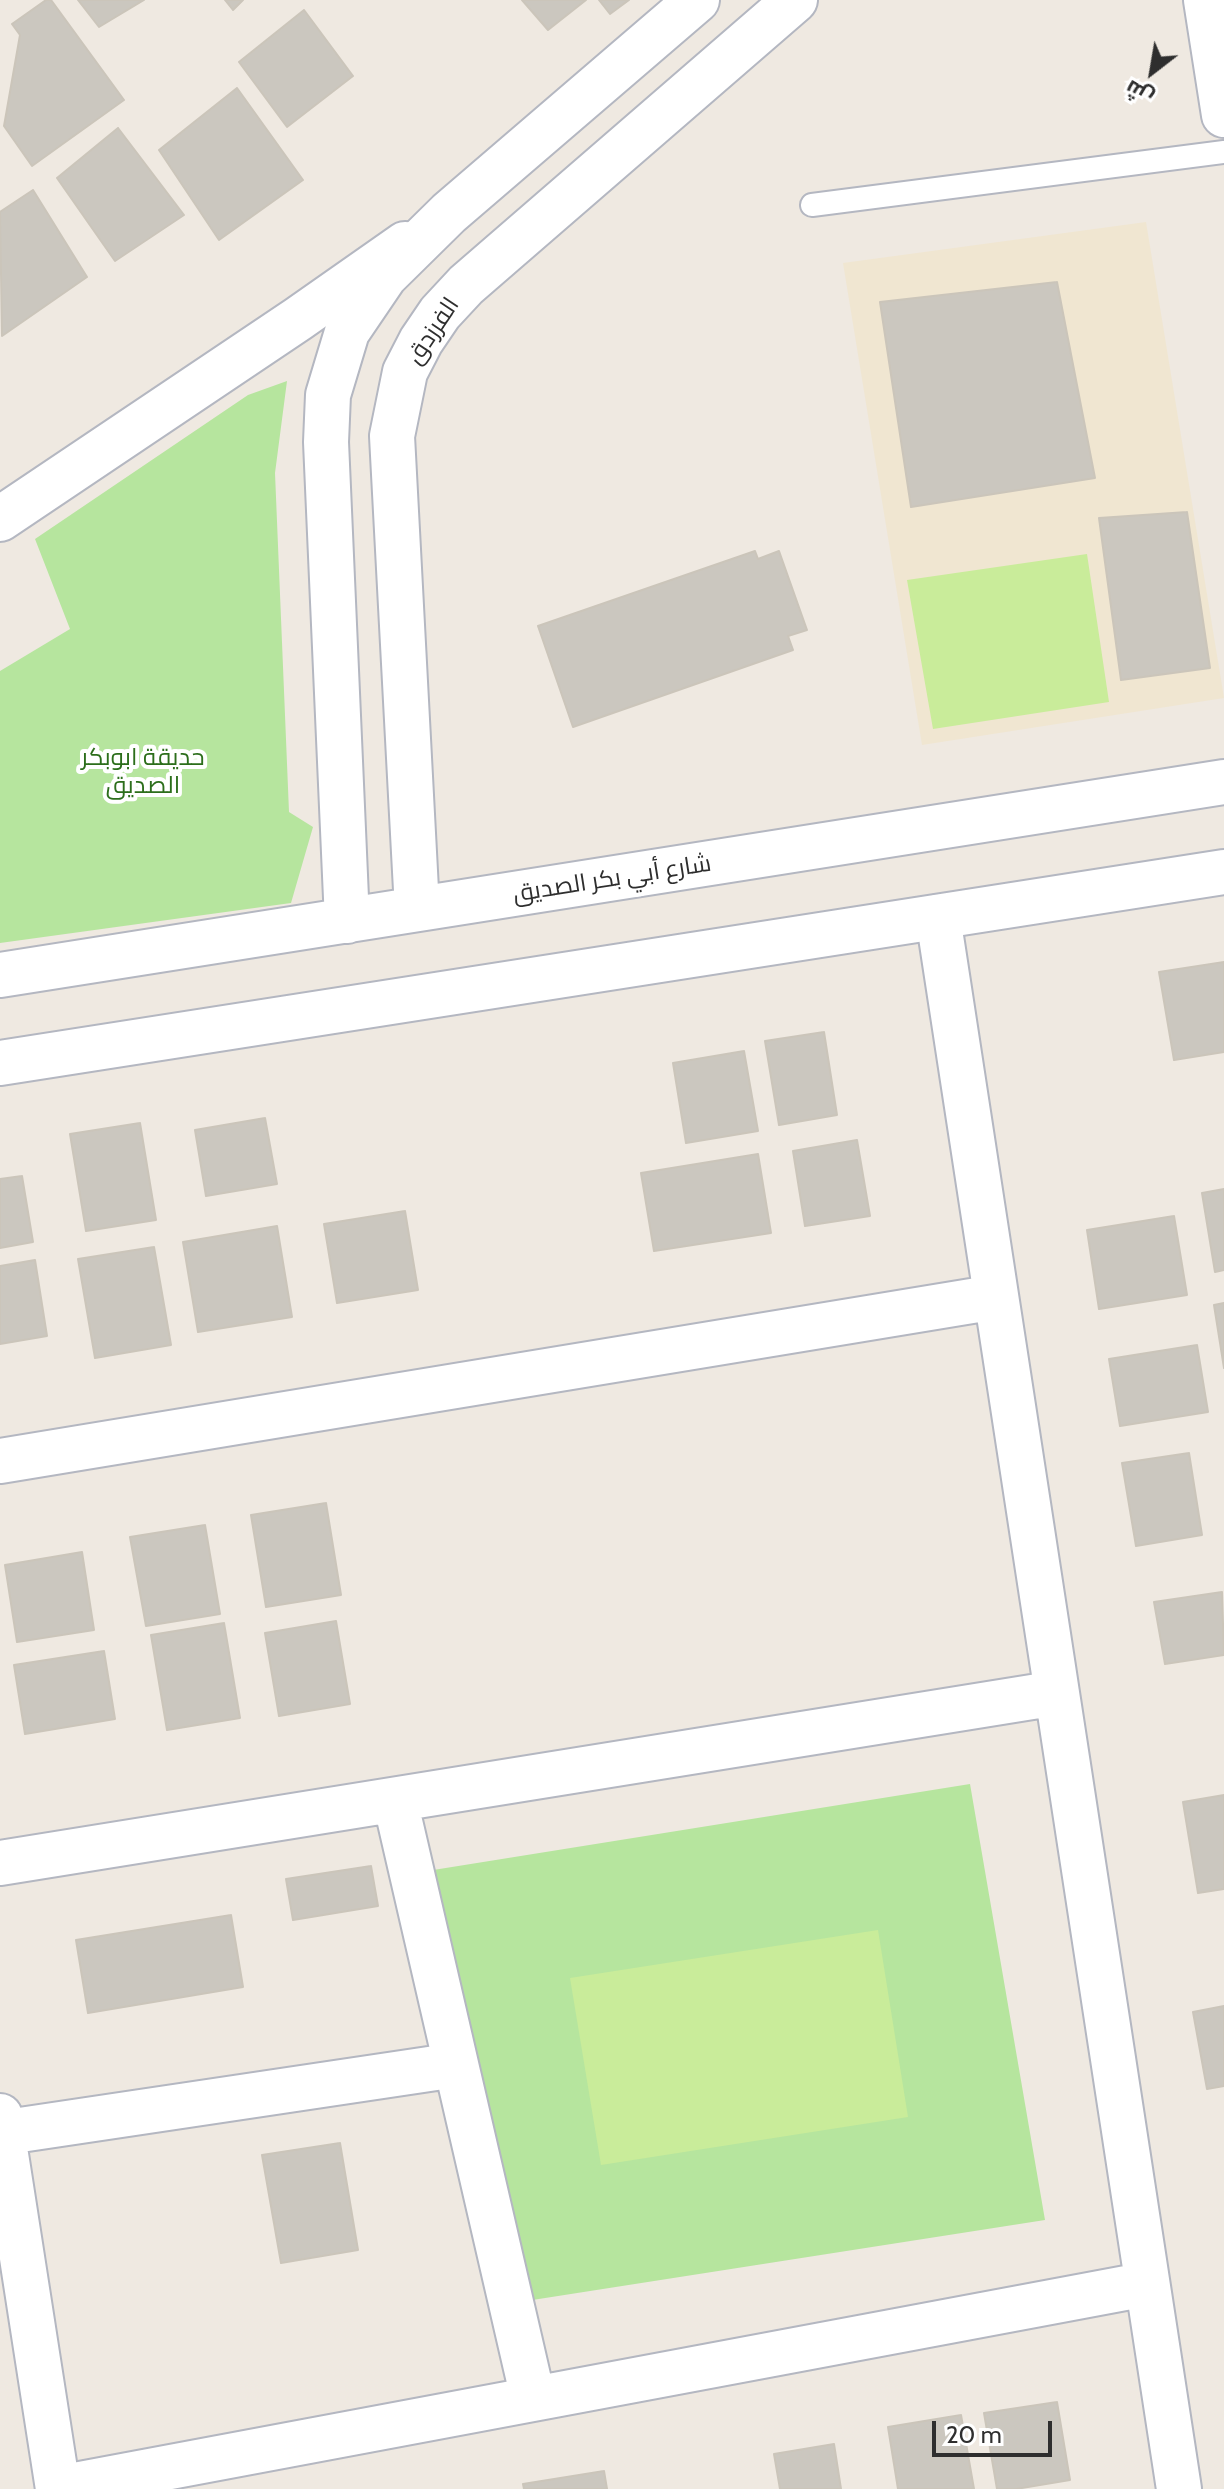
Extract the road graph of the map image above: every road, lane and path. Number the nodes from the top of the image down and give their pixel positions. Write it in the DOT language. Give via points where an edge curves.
graph roads {
  1 [pos="697,0"];
  2 [pos="795,0"];
  3 [pos="1206,0"];
  4 [pos="1224,115"];
  5 [pos="1224,152"];
  6 [pos="812,205"];
  7 [pos="449,213"];
  8 [pos="0,519"];
  9 [pos="1224,782"];
  10 [pos="1224,872"];
  11 [pos="417,909"];
  12 [pos="938,917"];
  13 [pos="347,921"];
  14 [pos="0,975"];
  15 [pos="0,1063"];
  16 [pos="996,1297"];
  17 [pos="0,1461"];
  18 [pos="1057,1693"];
  19 [pos="395,1800"];
  20 [pos="0,1863"];
  21 [pos="456,2065"];
  22 [pos="1,2127"];
  23 [pos="1147,2284"];
  24 [pos="533,2398"];
  25 [pos="58,2488"];
  26 [pos="1179,2489"];
  1 -- 7 [label="street"];
  2 -- 11 [label="street, الفرزدق" via="466,285 440,313 405,372 392,436"];
  3 -- 4 [label="street"];
  5 -- 6 [label="lane"];
  7 -- 8 [label="street"];
  7 -- 13 [label="street" via="385,276 347,332 328,395"];
  9 -- 11 [label="street, شارع أبي بكر الصديق"];
  10 -- 12 [label="street"];
  11 -- 13 [label="street, شارع أبي بكر الصديق"];
  12 -- 15 [label="street"];
  12 -- 16 [label="street"];
  13 -- 14 [label="street, شارع أبي بكر الصديق"];
  16 -- 17 [label="street"];
  16 -- 18 [label="street"];
  18 -- 19 [label="street"];
  18 -- 23 [label="street"];
  19 -- 20 [label="street"];
  19 -- 21 [label="street"];
  21 -- 22 [label="street"];
  21 -- 24 [label="street"];
  22 -- 25 [label="street"];
  23 -- 24 [label="street"];
  23 -- 26 [label="street"];
  24 -- 25 [label="street"];
}
